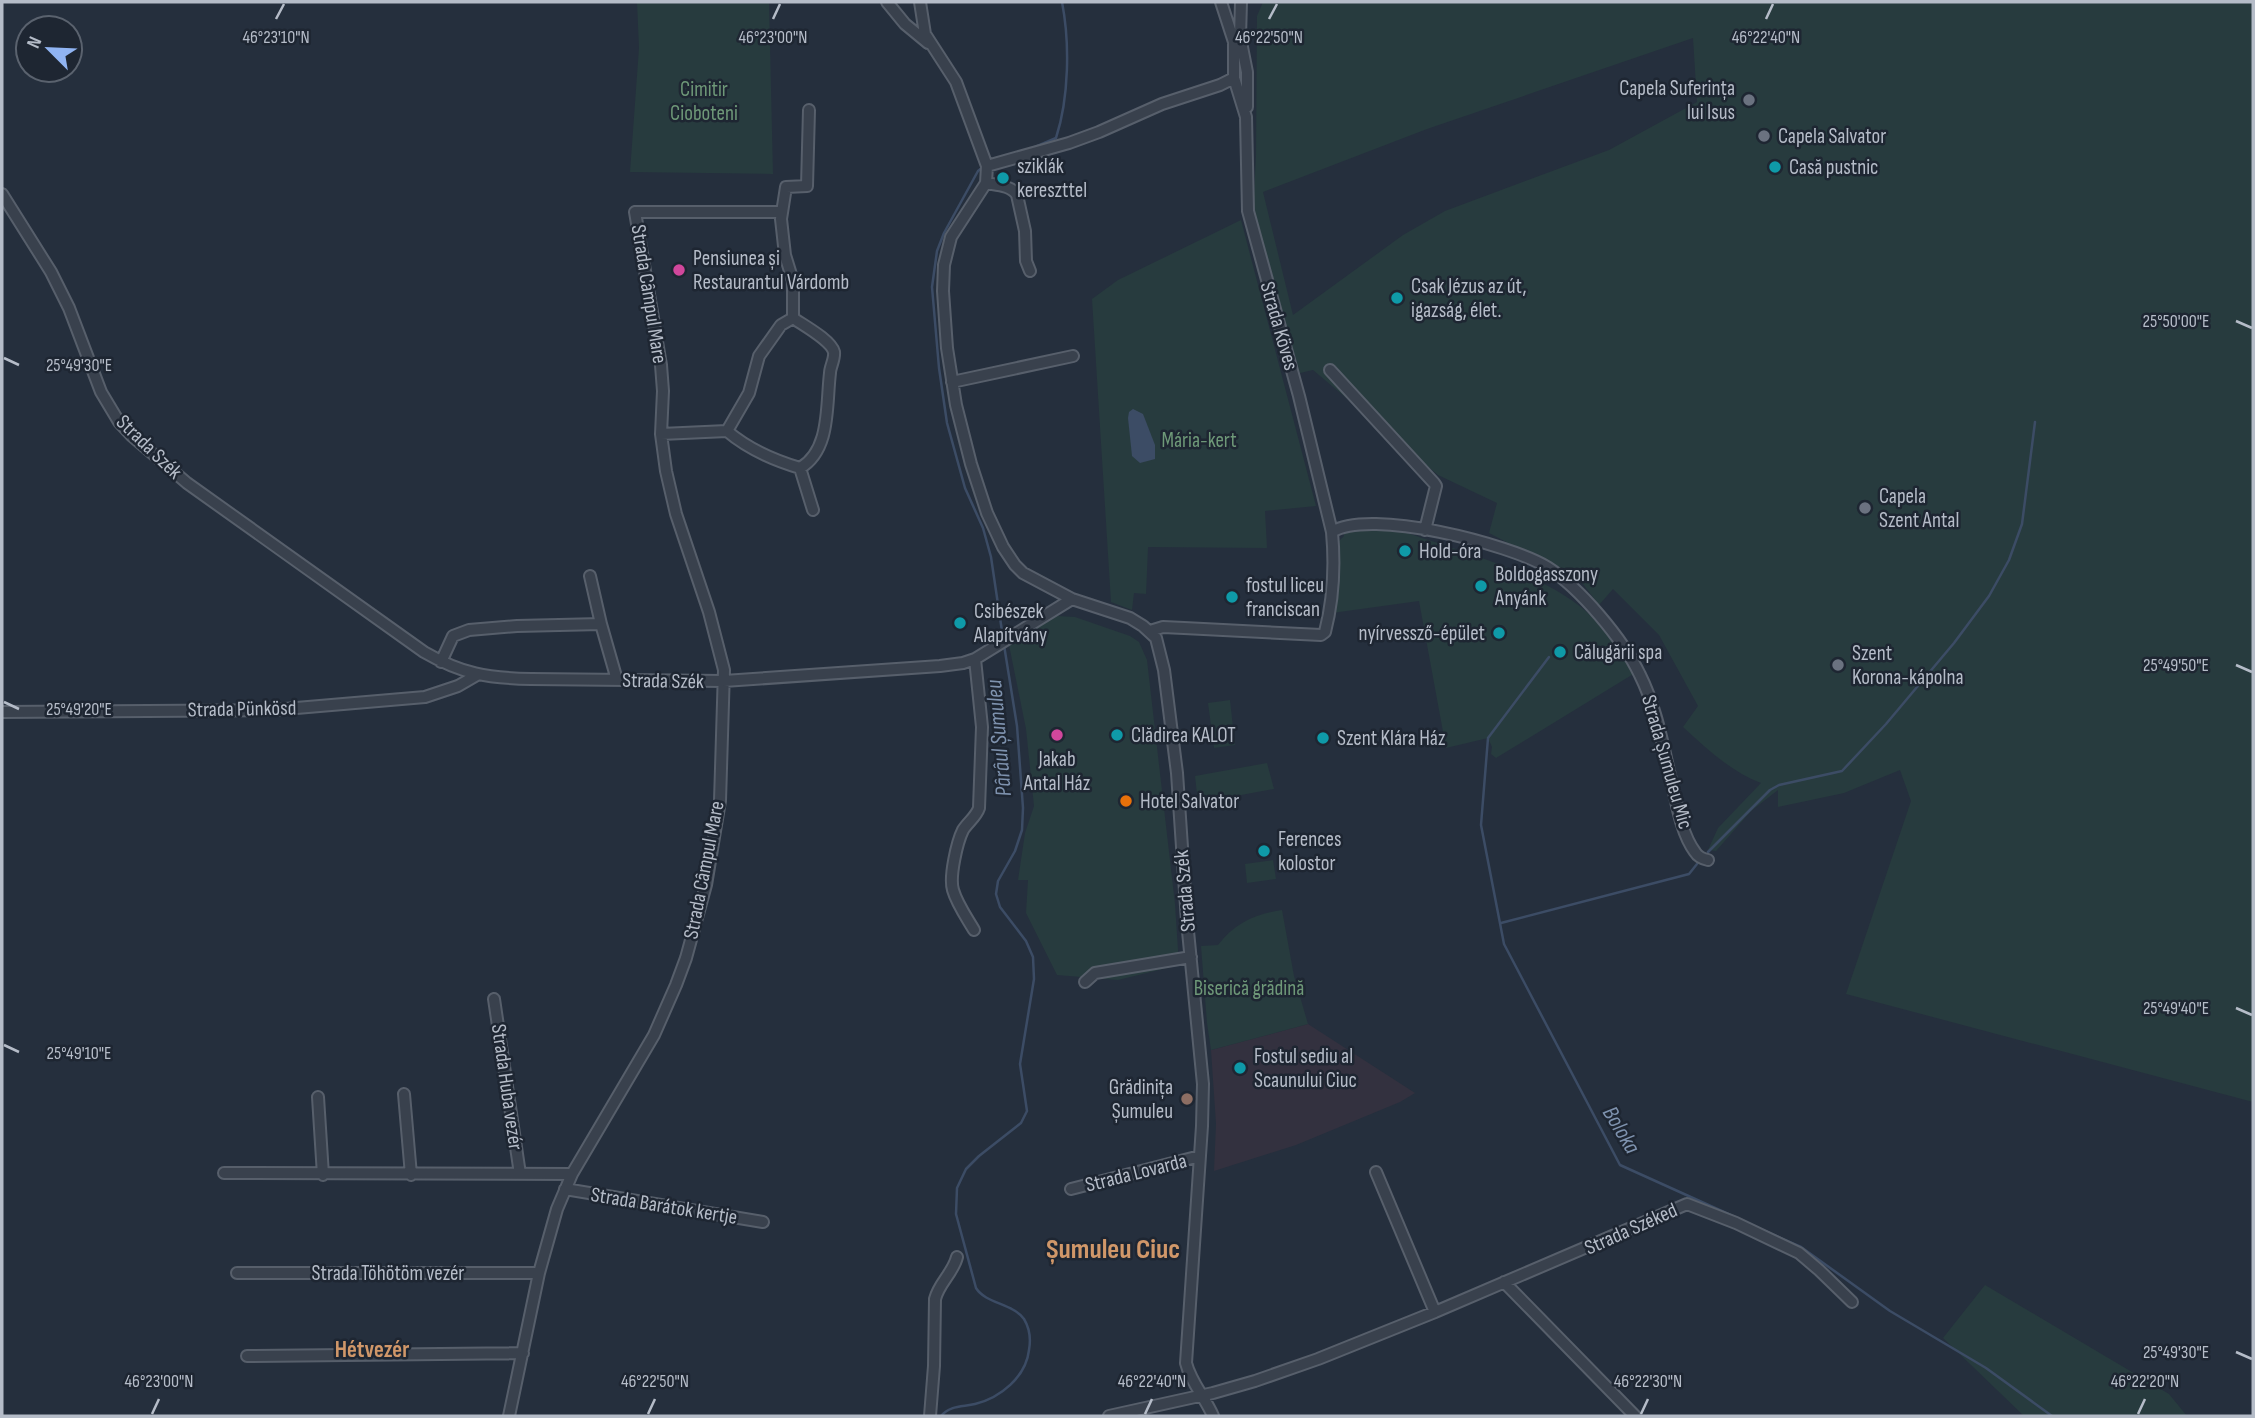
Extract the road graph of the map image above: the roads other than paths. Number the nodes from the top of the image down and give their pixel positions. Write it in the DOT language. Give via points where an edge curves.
graph roads {
  1 [pos="887,2"];
  2 [pos="920,2"];
  3 [pos="1221,2"];
  4 [pos="1241,2"];
  5 [pos="1242,17"];
  6 [pos="1228,21"];
  7 [pos="932,47"];
  8 [pos="1234,78"];
  9 [pos="809,110"];
  10 [pos="1246,117"];
  11 [pos="985,164"];
  12 [pos="986,183"];
  13 [pos="2,194"];
  14 [pos="782,212"];
  15 [pos="1030,271"];
  16 [pos="793,318"];
  17 [pos="1073,356"];
  18 [pos="1330,370"];
  19 [pos="952,382"];
  20 [pos="727,431"];
  21 [pos="661,434"];
  22 [pos="800,468"];
  23 [pos="813,510"];
  24 [pos="1425,530"];
  25 [pos="1332,532"];
  26 [pos="590,576"];
  27 [pos="1072,598"];
  28 [pos="601,624"];
  29 [pos="1150,631"];
  30 [pos="975,659"];
  31 [pos="441,662"];
  32 [pos="477,675"];
  33 [pos="617,680"];
  34 [pos="724,681"];
  35 [pos="2,712"];
  36 [pos="1708,860"];
  37 [pos="974,930"];
  38 [pos="1191,957"];
  39 [pos="1085,982"];
  40 [pos="494,999"];
  41 [pos="404,1094"];
  42 [pos="318,1097"];
  43 [pos="1200,1156"];
  44 [pos="1376,1172"];
  45 [pos="224,1173"];
  46 [pos="520,1174"];
  47 [pos="572,1174"];
  48 [pos="323,1175"];
  49 [pos="411,1175"];
  50 [pos="565,1189"];
  51 [pos="1071,1189"];
  52 [pos="763,1222"];
  53 [pos="957,1257"];
  54 [pos="237,1273"];
  55 [pos="539,1273"];
  56 [pos="1504,1282"];
  57 [pos="1852,1302"];
  58 [pos="1435,1312"];
  59 [pos="523,1353"];
  60 [pos="247,1356"];
  61 [pos="1203,1395"];
  62 [pos="509,1416"];
  63 [pos="930,1416"];
  64 [pos="1108,1416"];
  65 [pos="1213,1416"];
  66 [pos="1635,1416"];
  1 -- 7 [label="street"];
  2 -- 7 [label="street"];
  3 -- 6 [label="street, Strada Köves"];
  4 -- 5 [label="street, Strada Köves"];
  5 -- 6 [label="street"];
  5 -- 10 [label="street, Strada Köves"];
  6 -- 8 [label="street, Strada Köves" via="1234,42"];
  7 -- 11 [label="street" via="956,82"];
  8 -- 10 [label="street, Strada Köves"];
  8 -- 11 [label="street" via="1069,143"];
  9 -- 14 [label="street" via="807,186 786,187"];
  10 -- 25 [label="street, Strada Köves" via="1248,211"];
  11 -- 12 [label="street"];
  12 -- 15 [label="street" via="1004,186 1017,195"];
  12 -- 19 [label="street" via="955,230 944,265"];
  13 -- 31 [label="street, Strada Szék" via="51,272 105,399 132,436 187,483"];
  14 -- 16 [label="street" via="785,255 793,281"];
  14 -- 21 [label="street, Strada Câmpul Mare" via="635,212 661,365"];
  16 -- 20 [label="street" via="781,325 759,356 749,393"];
  16 -- 22 [label="street" via="825,340 834,355 818,450"];
  17 -- 19 [label="street"];
  18 -- 24 [label="street" via="1436,486"];
  19 -- 27 [label="street" via="971,464 1003,547 1023,573"];
  20 -- 21 [label="street"];
  20 -- 22 [label="street" via="749,447"];
  21 -- 34 [label="street, Strada Câmpul Mare" via="676,514 709,612"];
  22 -- 23 [label="street"];
  24 -- 25 [label="street, Strada Șumuleu Mic" via="1359,524"];
  24 -- 36 [label="street, Strada Șumuleu Mic" via="1536,562 1559,576 1609,626 1649,695 1687,836 1696,854"];
  25 -- 29 [label="street" via="1330,611 1321,635 1163,627"];
  26 -- 28 [label="street"];
  27 -- 29 [label="street" via="1130,618"];
  27 -- 30 [label="street, Strada Szék"];
  28 -- 31 [label="street" via="469,630 453,636"];
  28 -- 33 [label="street"];
  29 -- 38 [label="street, Strada Szék" via="1164,670 1170,714"];
  30 -- 34 [label="street, Strada Szék" via="940,666"];
  30 -- 37 [label="street" via="982,727 979,808 961,836 952,881"];
  31 -- 32 [label="street, Strada Szék"];
  32 -- 33 [label="street, Strada Szék"];
  32 -- 35 [label="street, Strada Pünkösd" via="425,697 273,710"];
  33 -- 34 [label="street, Strada Szék"];
  34 -- 47 [label="street, Strada Câmpul Mare" via="714,845 686,958 654,1034"];
  38 -- 39 [label="street, Strada Szék" via="1095,973"];
  38 -- 43 [label="street, Strada Szék" via="1203,1084"];
  40 -- 46 [label="street, Strada Huba vezér"];
  41 -- 49 [label="street"];
  42 -- 48 [label="street"];
  43 -- 51 [label="street, Strada Lovarda"];
  43 -- 61 [label="street, Strada Szék" via="1186,1363 1192,1382"];
  44 -- 58 [label="street"];
  45 -- 48 [label="street, Strada Huba vezér"];
  46 -- 47 [label="street, Strada Huba vezér"];
  46 -- 49 [label="street, Strada Huba vezér"];
  47 -- 50 [label="street, Strada Câmpul Mare"];
  48 -- 49 [label="street, Strada Huba vezér"];
  50 -- 52 [label="street, Strada Barátok kertje"];
  50 -- 55 [label="street, Strada Câmpul Mare"];
  53 -- 63 [label="street" via="935,1299"];
  54 -- 55 [label="street, Strada Töhötöm vezér"];
  55 -- 59 [label="street, Strada Câmpul Mare"];
  56 -- 57 [label="street, Strada Széked" via="1686,1204 1798,1253"];
  56 -- 58 [label="street, Strada Széked"];
  56 -- 66 [label="street"];
  58 -- 61 [label="street, Strada Széked" via="1280,1372"];
  59 -- 60 [label="street"];
  59 -- 62 [label="street, Strada Câmpul Mare"];
  61 -- 64 [label="street, Strada Széked"];
  61 -- 65 [label="street, Strada Szék"];
}
